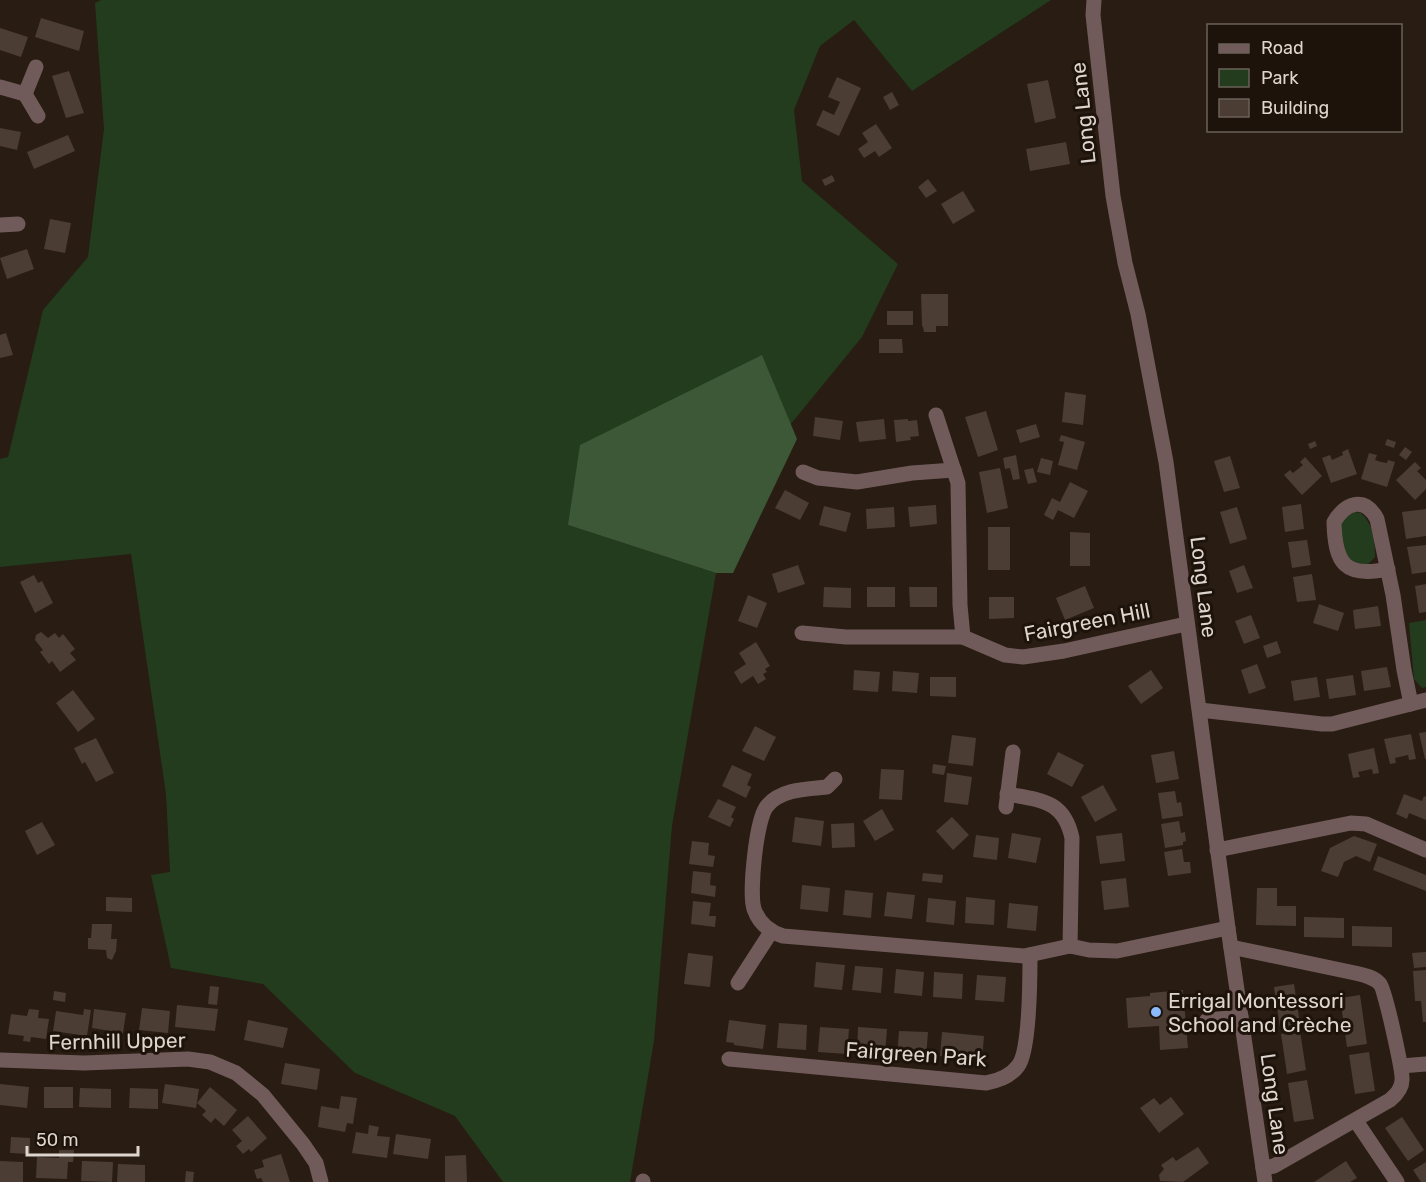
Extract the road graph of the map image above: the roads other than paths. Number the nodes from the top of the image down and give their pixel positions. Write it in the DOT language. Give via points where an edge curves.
graph roads {
  1 [pos="1094,0"];
  2 [pos="36,67"];
  3 [pos="0,87"];
  4 [pos="25,94"];
  5 [pos="38,116"];
  6 [pos="18,224"];
  7 [pos="0,225"];
  8 [pos="936,415"];
  9 [pos="954,470"];
  10 [pos="803,472"];
  11 [pos="1388,569"];
  12 [pos="1186,624"];
  13 [pos="802,633"];
  14 [pos="963,637"];
  15 [pos="1419,702"];
  16 [pos="1200,710"];
  17 [pos="1013,752"];
  18 [pos="835,779"];
  19 [pos="1217,850"];
  20 [pos="1426,850"];
  21 [pos="1228,928"];
  22 [pos="771,932"];
  23 [pos="1070,946"];
  24 [pos="1231,947"];
  25 [pos="1030,955"];
  26 [pos="738,983"];
  27 [pos="1241,1017"];
  28 [pos="1207,1020"];
  29 [pos="729,1059"];
  30 [pos="0,1060"];
  31 [pos="1426,1064"];
  32 [pos="1401,1066"];
  33 [pos="1356,1120"];
  34 [pos="1264,1175"];
  35 [pos="321,1182"];
  36 [pos="1397,1182"];
  1 -- 12 [label="street, Long Lane" via="1113,196 1164,445"];
  2 -- 4 [label="street"];
  3 -- 4 [label="street"];
  4 -- 5 [label="street"];
  6 -- 7 [label="street"];
  8 -- 9 [label="street"];
  9 -- 10 [label="street" via="912,472 857,482 818,478"];
  9 -- 14 [label="street" via="958,483"];
  11 -- 11 [label="street" via="1373,511 1359,505 1344,508 1334,522 1344,565 1361,573"];
  11 -- 15 [label="street"];
  12 -- 14 [label="street, Fairgreen Hill" via="1023,657 1005,655"];
  12 -- 16 [label="street, Long Lane"];
  13 -- 14 [label="street, Fairgreen Hill"];
  15 -- 16 [label="street" via="1332,724"];
  16 -- 19 [label="street, Long Lane"];
  17 -- 23 [label="street" via="1007,801 1053,805 1070,826"];
  18 -- 22 [label="street" via="827,787 779,796 761,816 752,899 754,910"];
  19 -- 20 [label="street" via="1351,823 1366,824"];
  19 -- 21 [label="street, Long Lane"];
  21 -- 23 [label="street" via="1117,951"];
  21 -- 24 [label="street, Long Lane"];
  22 -- 25 [label="street"];
  22 -- 26 [label="street"];
  23 -- 25 [label="street"];
  24 -- 27 [label="street, Long Lane"];
  24 -- 32 [label="street" via="1354,973 1379,982 1386,994"];
  25 -- 29 [label="street, Fairgreen Park" via="1023,1056 1018,1066 998,1082"];
  27 -- 28 [label="street"];
  27 -- 34 [label="street, Long Lane"];
  30 -- 35 [label="street, Fernhill Upper" via="84,1064 188,1059 210,1062 236,1073 263,1095 316,1163"];
  31 -- 32 [label="street"];
  32 -- 33 [label="street" via="1403,1079 1396,1095"];
  33 -- 34 [label="street"];
  33 -- 36 [label="street"];
}
